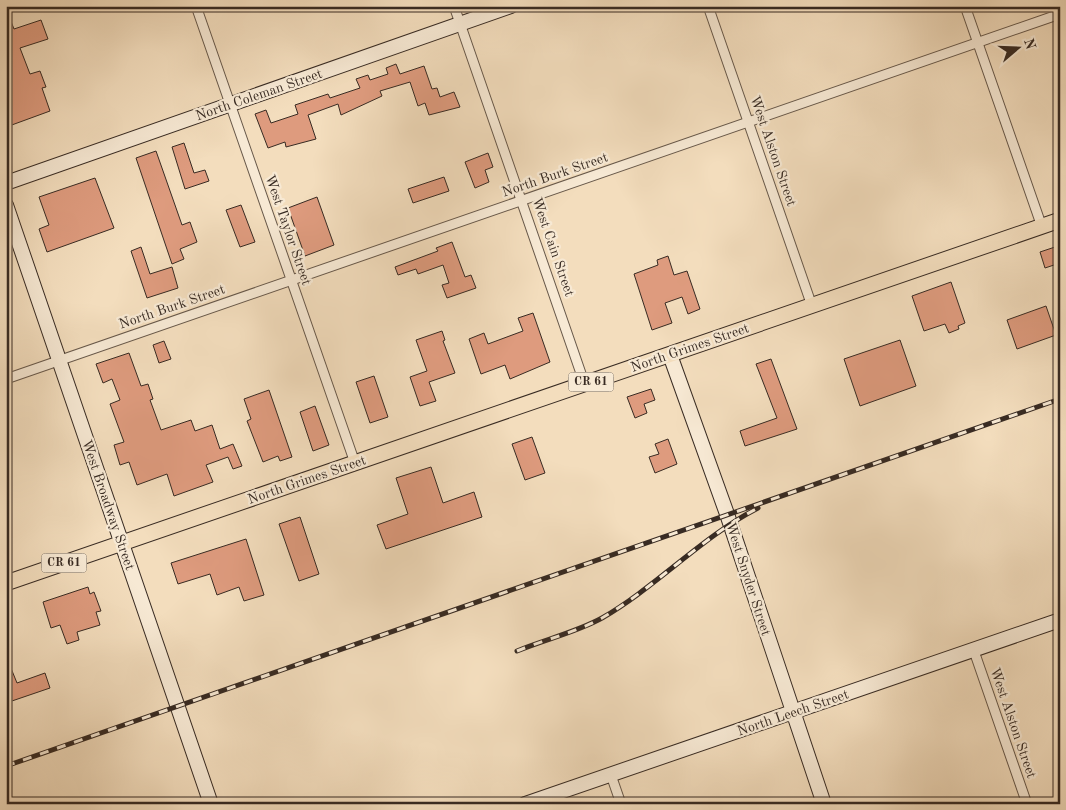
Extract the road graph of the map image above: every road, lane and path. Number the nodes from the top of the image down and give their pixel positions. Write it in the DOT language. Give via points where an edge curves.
graph roads {
  1 [pos="196,6"];
  2 [pos="454,6"];
  3 [pos="512,6"];
  4 [pos="708,6"];
  5 [pos="964,6"];
  6 [pos="1060,14"];
  7 [pos="461,24"];
  8 [pos="977,43"];
  9 [pos="230,105"];
  10 [pos="748,123"];
  11 [pos="6,183"];
  12 [pos="522,201"];
  13 [pos="6,206"];
  14 [pos="1060,220"];
  15 [pos="1042,227"];
  16 [pos="291,280"];
  17 [pos="812,306"];
  18 [pos="670,354"];
  19 [pos="59,361"];
  20 [pos="6,380"];
  21 [pos="585,384"];
  22 [pos="355,464"];
  23 [pos="122,543"];
  24 [pos="6,583"];
  25 [pos="1060,620"];
  26 [pos="974,651"];
  27 [pos="793,713"];
  28 [pos="611,775"];
  29 [pos="211,804"];
  30 [pos="525,804"];
  31 [pos="621,804"];
  32 [pos="824,804"];
  33 [pos="1027,804"];
  1 -- 9 [label="street, West Taylor Street"];
  2 -- 7 [label="street, West Cain Street"];
  3 -- 7 [label="street, North Coleman Street"];
  4 -- 10 [label="street, West Alston Street"];
  5 -- 8 [label="street"];
  6 -- 8 [label="street, North Burk Street"];
  7 -- 9 [label="street, North Coleman Street"];
  7 -- 12 [label="street, West Cain Street"];
  8 -- 10 [label="street, North Burk Street"];
  8 -- 15 [label="street"];
  9 -- 11 [label="street, North Coleman Street"];
  9 -- 16 [label="street, West Taylor Street"];
  10 -- 12 [label="street, North Burk Street"];
  10 -- 17 [label="street, West Alston Street"];
  12 -- 16 [label="street, North Burk Street"];
  12 -- 21 [label="street, West Cain Street"];
  13 -- 19 [label="street, West Broadway Street"];
  14 -- 15 [label="main road, North Grimes Street / CR 61"];
  15 -- 17 [label="main road, North Grimes Street / CR 61"];
  16 -- 19 [label="street, North Burk Street"];
  16 -- 22 [label="street, West Taylor Street"];
  17 -- 18 [label="main road, North Grimes Street / CR 61"];
  18 -- 21 [label="main road, North Grimes Street / CR 61"];
  18 -- 27 [label="street, West Snyder Street"];
  19 -- 20 [label="street, North Burk Street"];
  19 -- 23 [label="street, West Broadway Street"];
  21 -- 22 [label="main road, North Grimes Street / CR 61"];
  22 -- 23 [label="main road, North Grimes Street / CR 61"];
  23 -- 24 [label="main road, CR 61"];
  23 -- 29 [label="street, West Broadway Street"];
  25 -- 26 [label="street, North Leech Street"];
  26 -- 27 [label="street, North Leech Street"];
  26 -- 33 [label="street, West Alston Street"];
  27 -- 28 [label="street, North Leech Street"];
  27 -- 32 [label="street, West Snyder Street"];
  28 -- 30 [label="street, North Leech Street"];
  28 -- 31 [label="street"];
}
